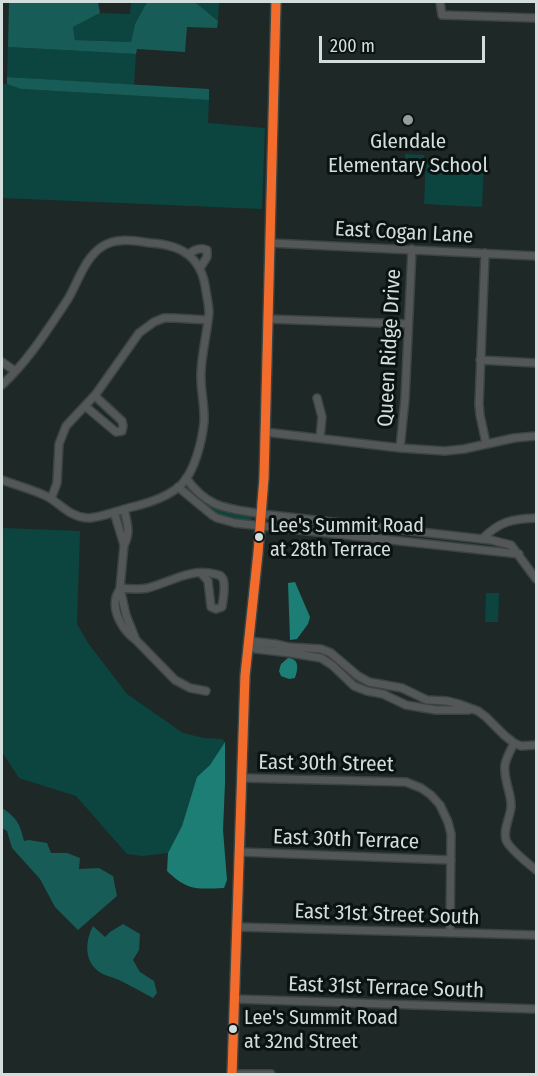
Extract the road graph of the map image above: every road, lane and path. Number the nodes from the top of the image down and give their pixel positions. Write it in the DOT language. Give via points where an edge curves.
graph roads {
  1 [pos="276,2"];
  2 [pos="440,2"];
  3 [pos="537,18"];
  4 [pos="270,243"];
  5 [pos="412,249"];
  6 [pos="484,253"];
  7 [pos="189,254"];
  8 [pos="537,256"];
  9 [pos="200,268"];
  10 [pos="268,319"];
  11 [pos="208,320"];
  12 [pos="408,324"];
  13 [pos="480,360"];
  14 [pos="2,362"];
  15 [pos="537,363"];
  16 [pos="15,371"];
  17 [pos="2,373"];
  18 [pos="8,379"];
  19 [pos="2,385"];
  20 [pos="95,396"];
  21 [pos="317,398"];
  22 [pos="85,406"];
  23 [pos="265,432"];
  24 [pos="537,436"];
  25 [pos="320,438"];
  26 [pos="486,443"];
  27 [pos="400,448"];
  28 [pos="186,478"];
  29 [pos="2,480"];
  30 [pos="178,487"];
  31 [pos="51,499"];
  32 [pos="124,509"];
  33 [pos="114,512"];
  34 [pos="262,514"];
  35 [pos="537,518"];
  36 [pos="261,525"];
  37 [pos="483,539"];
  38 [pos="124,545"];
  39 [pos="519,554"];
  40 [pos="201,573"];
  41 [pos="537,579"];
  42 [pos="120,588"];
  43 [pos="249,644"];
  44 [pos="206,691"];
  45 [pos="478,711"];
  46 [pos="514,743"];
  47 [pos="537,745"];
  48 [pos="242,778"];
  49 [pos="240,852"];
  50 [pos="451,860"];
  51 [pos="537,870"];
  52 [pos="237,927"];
  53 [pos="450,933"];
  54 [pos="537,935"];
  55 [pos="235,999"];
  56 [pos="537,1009"];
  57 [pos="232,1074"];
  58 [pos="271,1074"];
  1 -- 4 [label="main road"];
  2 -- 3 [label="street" via="442,15"];
  4 -- 5 [label="street, East Cogan Lane"];
  4 -- 10 [label="main road"];
  5 -- 6 [label="street, East Cogan Lane"];
  5 -- 12 [label="street, Queen Ridge Drive"];
  6 -- 8 [label="street, East Cogan Lane"];
  6 -- 13 [label="street"];
  7 -- 9 [label="street"];
  7 -- 9 [label="street" via="207,250"];
  7 -- 16 [label="street" via="163,243 126,240 102,247 93,254 38,344"];
  9 -- 11 [label="street"];
  10 -- 12 [label="street"];
  10 -- 23 [label="main road"];
  11 -- 20 [label="street" via="154,321 139,333"];
  11 -- 28 [label="street" via="201,382 204,420 201,440"];
  12 -- 27 [label="street, Queen Ridge Drive"];
  13 -- 15 [label="street"];
  13 -- 26 [label="street" via="479,404"];
  14 -- 16 [label="street"];
  16 -- 18 [label="street"];
  17 -- 18 [label="street"];
  18 -- 19 [label="street"];
  20 -- 22 [label="street"];
  20 -- 22 [label="street" via="122,421 122,431 116,432"];
  21 -- 25 [label="street" via="322,417"];
  22 -- 31 [label="street" via="66,426 59,444 57,483"];
  23 -- 25 [label="street"];
  23 -- 34 [label="main road"];
  24 -- 26 [label="street"];
  25 -- 27 [label="street"];
  26 -- 27 [label="street" via="445,451"];
  28 -- 30 [label="street"];
  28 -- 34 [label="street" via="206,500"];
  29 -- 31 [label="street"];
  30 -- 32 [label="street" via="160,498"];
  30 -- 36 [label="street" via="217,518"];
  31 -- 33 [label="street" via="77,516 90,518"];
  32 -- 33 [label="street"];
  32 -- 38 [label="street" via="129,528"];
  33 -- 38 [label="street"];
  34 -- 36 [label="main road"];
  34 -- 37 [label="street"];
  35 -- 37 [label="street" via="504,522"];
  36 -- 39 [label="street"];
  36 -- 43 [label="main road"];
  37 -- 39 [label="street" via="511,545"];
  38 -- 42 [label="street"];
  39 -- 41 [label="street"];
  40 -- 40 [label="street" via="222,578 222,607 211,607 208,580"];
  40 -- 42 [label="street" via="143,589"];
  42 -- 44 [label="street" via="117,614 129,636 175,680"];
  43 -- 45 [label="street" via="321,649 369,682"];
  43 -- 45 [label="street" via="321,658 354,686 406,705"];
  43 -- 48 [label="main road"];
  45 -- 46 [label="street"];
  46 -- 47 [label="street"];
  46 -- 51 [label="street" via="505,764 511,797 505,829 507,841"];
  48 -- 49 [label="main road"];
  48 -- 50 [label="street, East 30th Street" via="409,783 431,795 445,813 451,834"];
  49 -- 50 [label="street, East 30th Terrace"];
  49 -- 52 [label="main road"];
  50 -- 53 [label="street"];
  52 -- 53 [label="street, East 31st Street South"];
  52 -- 55 [label="main road"];
  53 -- 54 [label="street, East 31st Street South"];
  55 -- 56 [label="street, East 31st Terrace South"];
  55 -- 57 [label="main road"];
  57 -- 58 [label="street"];
}
